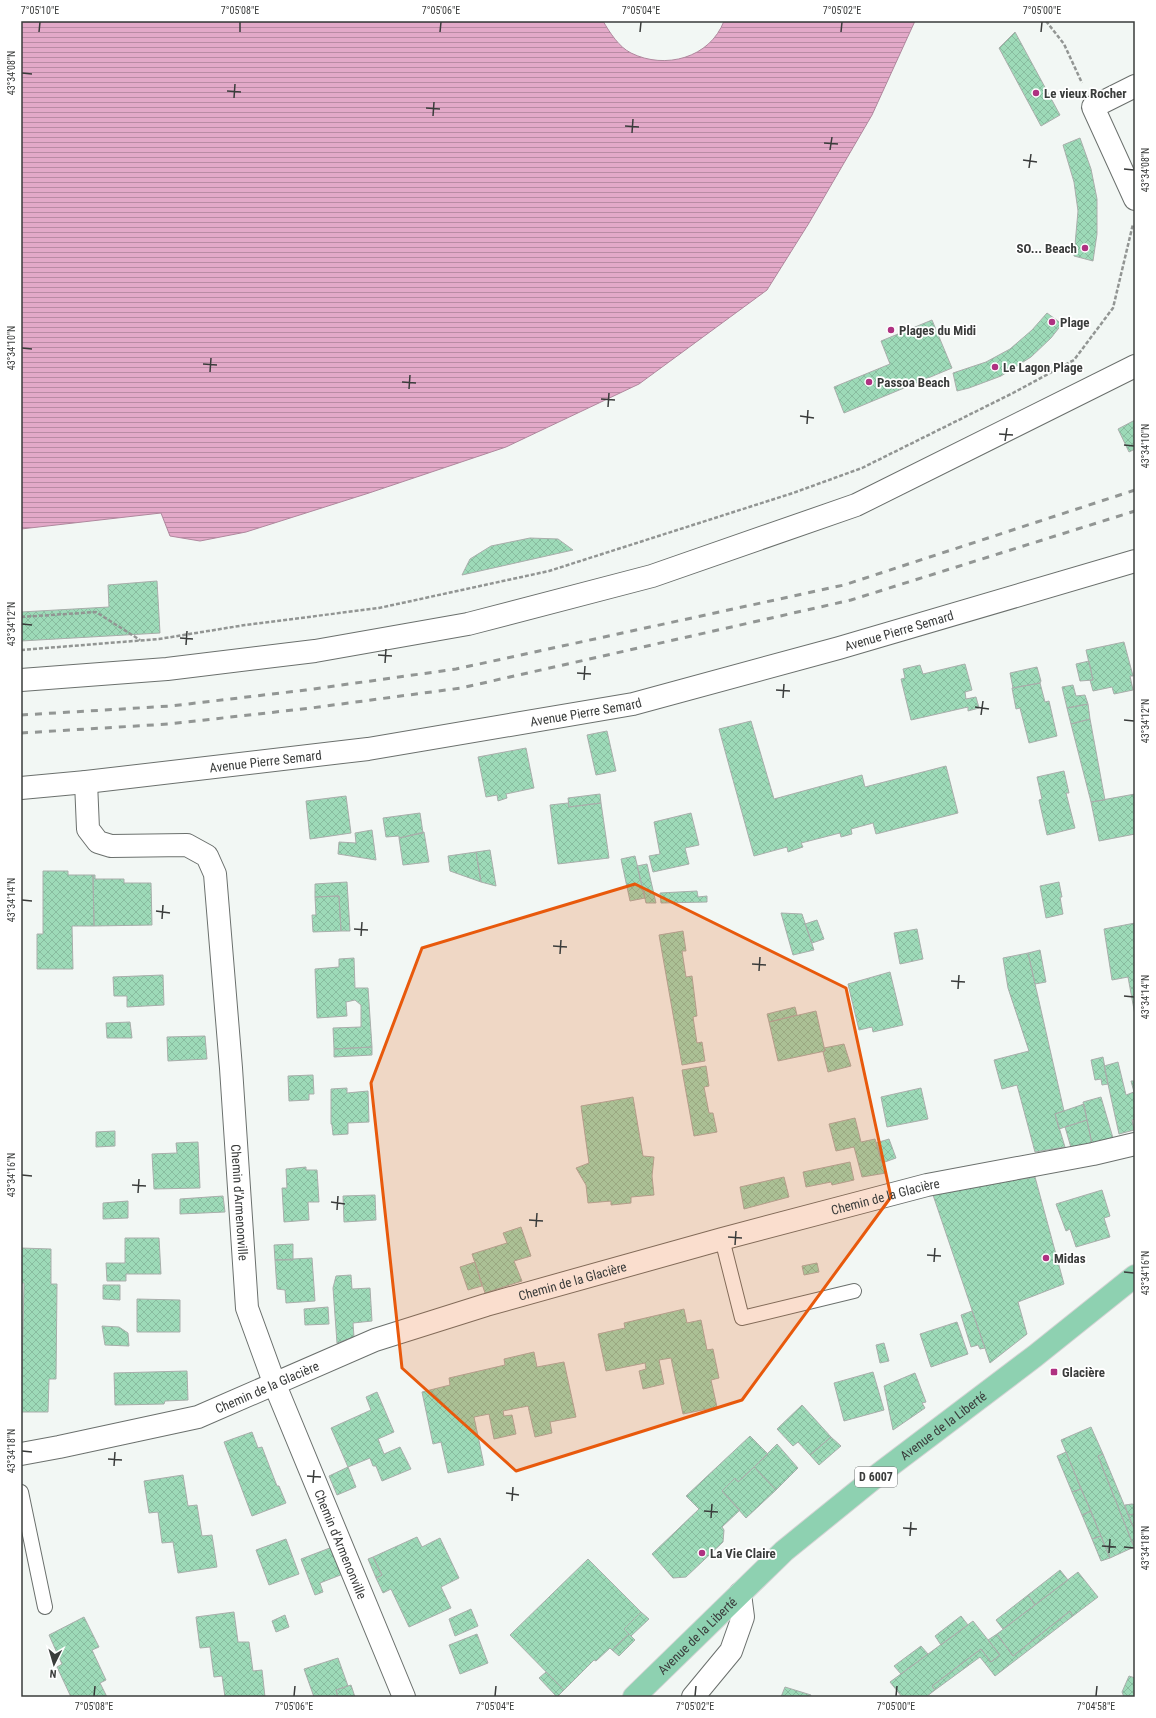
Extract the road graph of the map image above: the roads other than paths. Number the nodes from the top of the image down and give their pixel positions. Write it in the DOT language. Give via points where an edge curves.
graph roads {
  1 [pos="1135,86"];
  2 [pos="1134,209"];
  3 [pos="1135,366"];
  4 [pos="1135,561"];
  5 [pos="21,680"];
  6 [pos="86,782"];
  7 [pos="21,788"];
  8 [pos="1135,1144"];
  9 [pos="722,1238"];
  10 [pos="1135,1276"];
  11 [pos="854,1291"];
  12 [pos="275,1385"];
  13 [pos="21,1454"];
  14 [pos="21,1492"];
  15 [pos="740,1594"];
  16 [pos="45,1606"];
  17 [pos="404,1697"];
  18 [pos="634,1697"];
  19 [pos="693,1697"];
  1 -- 2 [label="street" via="1093,107"];
  3 -- 5 [label="street" via="856,504 652,576 468,624 315,651 167,669"];
  4 -- 6 [label="street, Avenue Pierre Semard" via="839,648 633,704 368,749"];
  6 -- 7 [label="street, Avenue Pierre Semard"];
  6 -- 12 [label="street, Chemin d'Armenonville" via="88,829 98,842 111,846 187,845 207,856 215,874 247,1308"];
  8 -- 9 [label="street, Chemin de la Glacière" via="927,1184"];
  9 -- 11 [label="lane" via="742,1318"];
  9 -- 12 [label="street, Chemin de la Glacière" via="486,1305 375,1340"];
  10 -- 15 [label="main road, Avenue de la Liberté / D 6007" via="790,1546"];
  12 -- 13 [label="street, Chemin de la Glacière" via="198,1417"];
  12 -- 17 [label="street, Chemin d'Armenonville"];
  14 -- 16 [label="lane"];
  15 -- 18 [label="main road, Avenue de la Liberté / D 6007"];
  15 -- 19 [label="street" via="743,1617 731,1651"];
}
